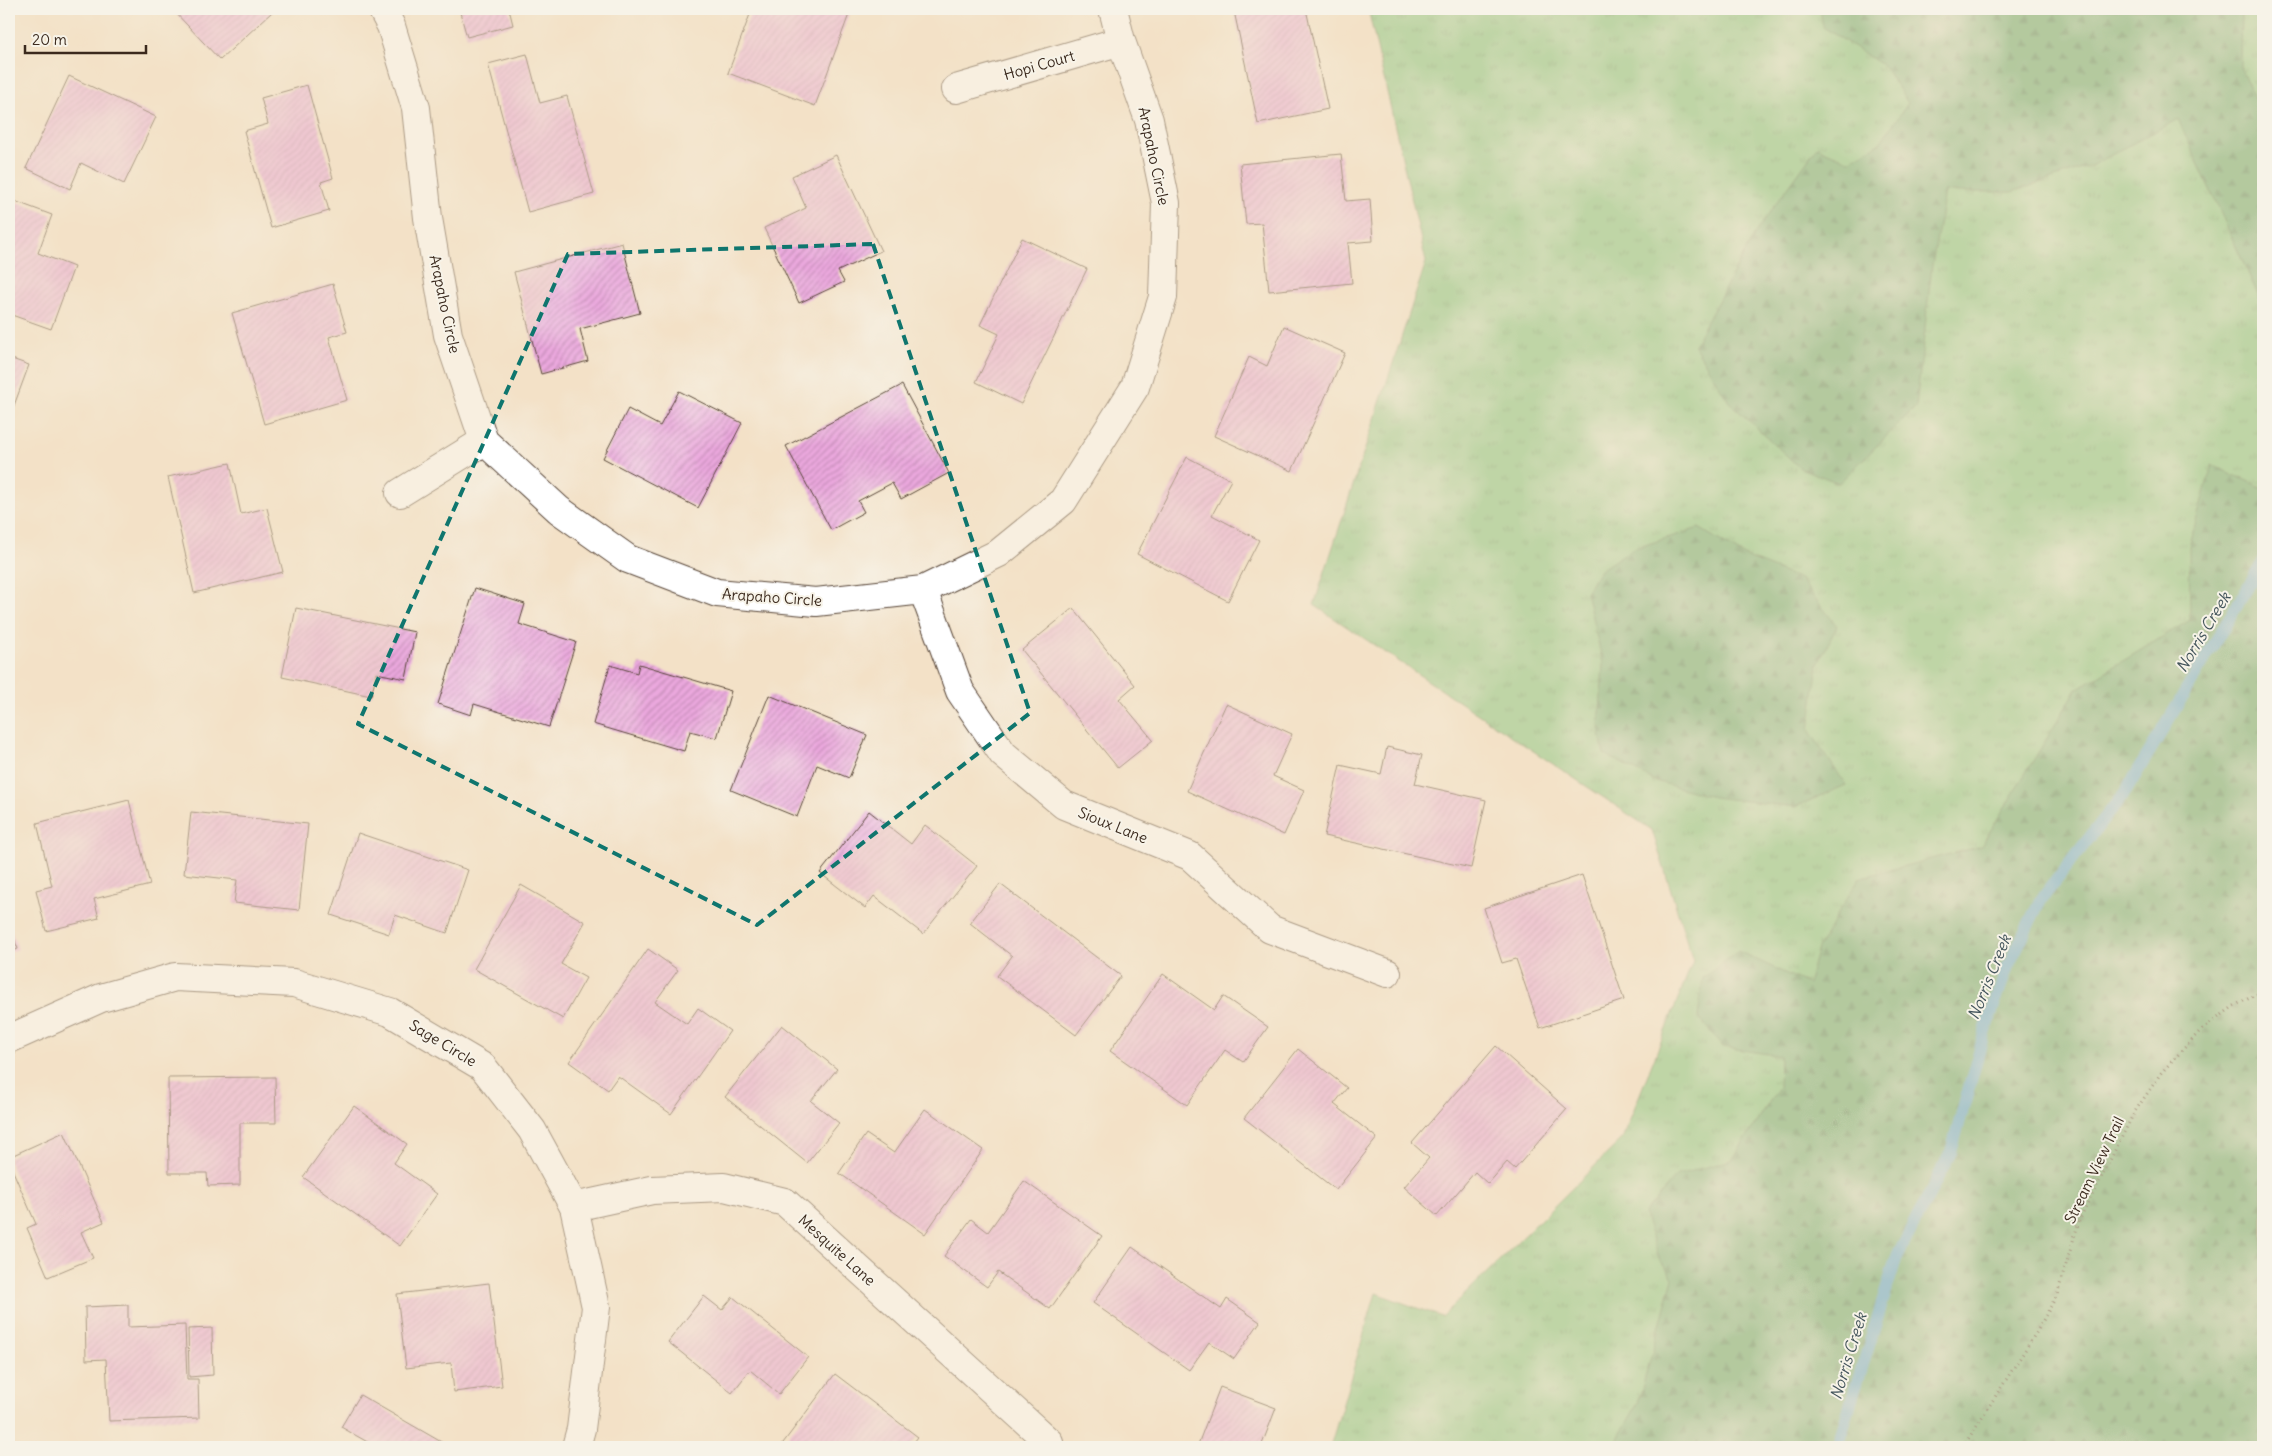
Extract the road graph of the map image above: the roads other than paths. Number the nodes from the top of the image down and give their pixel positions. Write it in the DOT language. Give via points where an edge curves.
graph roads {
  1 [pos="382,9"];
  2 [pos="1113,9"];
  3 [pos="1121,41"];
  4 [pos="956,89"];
  5 [pos="484,441"];
  6 [pos="400,492"];
  7 [pos="923,590"];
  8 [pos="1387,974"];
  9 [pos="9,1039"];
  10 [pos="574,1207"];
  11 [pos="1049,1442"];
  12 [pos="576,1447"];
  1 -- 5 [label="street, Arapaho Circle" via="416,108 428,218 448,335"];
  2 -- 3 [label="street, Arapaho Circle"];
  3 -- 4 [label="street, Hopi Court"];
  3 -- 7 [label="street, Arapaho Circle" via="1149,120 1166,203 1163,297 1135,387 1062,501 1000,553"];
  5 -- 6 [label="street"];
  5 -- 7 [label="street, Arapaho Circle" via="559,510 628,559 717,594 816,602"];
  7 -- 8 [label="street, Sioux Lane" via="960,691 1003,754 1064,805 1190,856 1270,929"];
  9 -- 10 [label="street, Sage Circle" via="101,998 175,977 294,983 390,1012 483,1067 532,1130"];
  10 -- 11 [label="street, Mesquite Lane" via="652,1190 724,1187 785,1202"];
  10 -- 12 [label="street, Sage Circle" via="596,1307 581,1430"];
}
